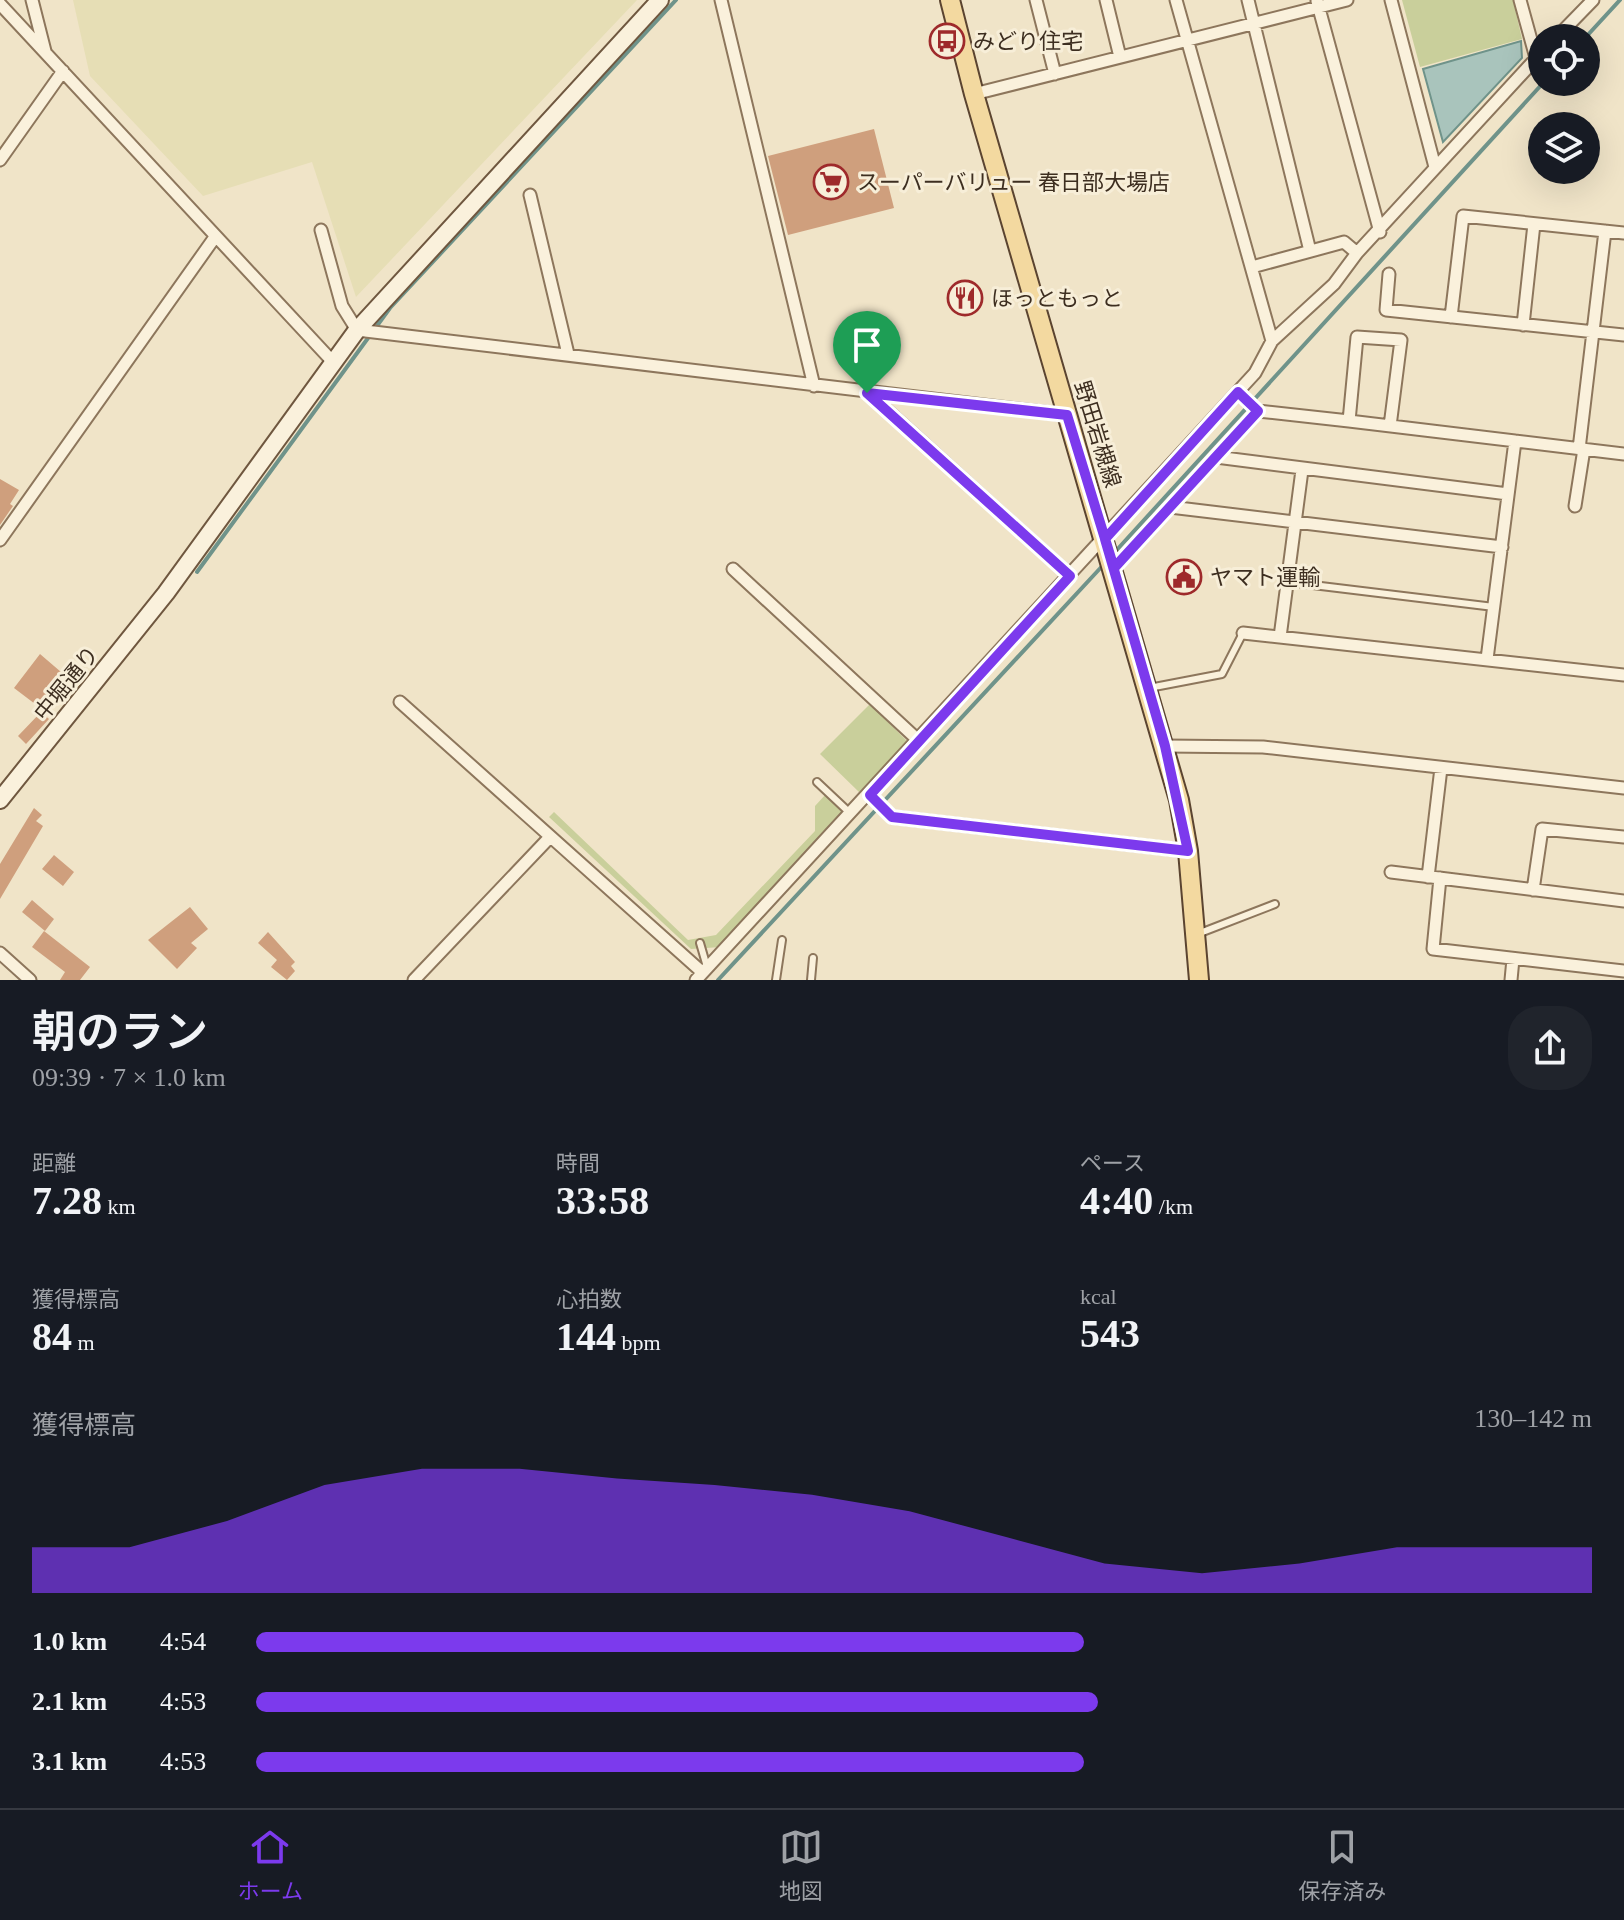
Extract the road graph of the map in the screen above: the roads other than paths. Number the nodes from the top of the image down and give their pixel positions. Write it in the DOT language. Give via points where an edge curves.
graph roads {
  1 [pos="32,0"];
  2 [pos="660,0"];
  3 [pos="721,0"];
  4 [pos="950,0"];
  5 [pos="1036,0"];
  6 [pos="1106,0"];
  7 [pos="1176,0"];
  8 [pos="1248,0"];
  9 [pos="1347,0"];
  10 [pos="1391,0"];
  11 [pos="1520,0"];
  12 [pos="1588,2"];
  13 [pos="0,4"];
  14 [pos="1318,4"];
  15 [pos="1254,23"];
  16 [pos="1528,24"];
  17 [pos="1568,24"];
  18 [pos="1190,40"];
  19 [pos="45,52"];
  20 [pos="1120,57"];
  21 [pos="1528,67"];
  22 [pos="63,71"];
  23 [pos="1055,74"];
  24 [pos="974,94"];
  25 [pos="0,160"];
  26 [pos="1435,167"];
  27 [pos="530,195"];
  28 [pos="1534,224"];
  29 [pos="321,230"];
  30 [pos="1605,231"];
  31 [pos="1380,232"];
  32 [pos="1624,233"];
  33 [pos="215,237"];
  34 [pos="1310,251"];
  35 [pos="1357,253"];
  36 [pos="1252,267"];
  37 [pos="1389,274"];
  38 [pos="1451,317"];
  39 [pos="1523,325"];
  40 [pos="361,329"];
  41 [pos="1593,332"];
  42 [pos="1624,335"];
  43 [pos="1272,341"];
  44 [pos="568,354"];
  45 [pos="333,362"];
  46 [pos="814,386"];
  47 [pos="1238,392"];
  48 [pos="867,393"];
  49 [pos="1258,411"];
  50 [pos="1067,415"];
  51 [pos="1349,421"];
  52 [pos="1390,426"];
  53 [pos="1515,441"];
  54 [pos="1581,449"];
  55 [pos="1624,454"];
  56 [pos="1216,457"];
  57 [pos="1302,470"];
  58 [pos="1508,494"];
  59 [pos="1575,506"];
  60 [pos="1170,507"];
  61 [pos="1296,523"];
  62 [pos="1105,539"];
  63 [pos="0,540"];
  64 [pos="1502,547"];
  65 [pos="1114,568"];
  66 [pos="733,569"];
  67 [pos="1070,576"];
  68 [pos="1288,582"];
  69 [pos="1494,607"];
  70 [pos="1243,633"];
  71 [pos="1280,637"];
  72 [pos="1487,659"];
  73 [pos="1624,675"];
  74 [pos="1149,688"];
  75 [pos="400,702"];
  76 [pos="919,741"];
  77 [pos="1165,746"];
  78 [pos="1441,768"];
  79 [pos="817,782"];
  80 [pos="1624,788"];
  81 [pos="870,795"];
  82 [pos="0,800"];
  83 [pos="851,814"];
  84 [pos="550,837"];
  85 [pos="1624,837"];
  86 [pos="1188,851"];
  87 [pos="1391,872"];
  88 [pos="1434,878"];
  89 [pos="1533,890"];
  90 [pos="1624,901"];
  91 [pos="1275,904"];
  92 [pos="1195,934"];
  93 [pos="782,940"];
  94 [pos="700,943"];
  95 [pos="0,953"];
  96 [pos="813,958"];
  97 [pos="1513,959"];
  98 [pos="1624,971"];
  99 [pos="702,973"];
  100 [pos="30,980"];
  101 [pos="414,980"];
  102 [pos="776,980"];
  103 [pos="811,980"];
  104 [pos="1199,980"];
  105 [pos="1511,980"];
  1 -- 19 [label="street"];
  2 -- 40 [label="street, 中堀通り"];
  3 -- 46 [label="street"];
  4 -- 24 [label="main road, 野田岩槻線"];
  5 -- 23 [label="street"];
  6 -- 20 [label="street"];
  7 -- 18 [label="street"];
  8 -- 15 [label="street"];
  9 -- 14 [label="street"];
  10 -- 26 [label="street"];
  11 -- 16 [label="street"];
  12 -- 17 [label="street"];
  13 -- 19 [label="street"];
  14 -- 15 [label="street"];
  14 -- 31 [label="street"];
  15 -- 18 [label="street"];
  15 -- 34 [label="street"];
  18 -- 20 [label="street"];
  18 -- 36 [label="street"];
  19 -- 22 [label="street"];
  20 -- 23 [label="street"];
  21 -- 26 [label="street"];
  22 -- 25 [label="street"];
  22 -- 33 [label="street"];
  23 -- 24 [label="street"];
  24 -- 50 [label="main road, 野田岩槻線"];
  26 -- 31 [label="street"];
  27 -- 44 [label="street"];
  28 -- 30 [label="street"];
  28 -- 38 [label="street" via="1463,216"];
  28 -- 39 [label="street"];
  29 -- 40 [label="street" via="342,306"];
  30 -- 32 [label="street"];
  30 -- 41 [label="street"];
  31 -- 35 [label="street"];
  33 -- 45 [label="street"];
  33 -- 63 [label="street"];
  34 -- 35 [label="street" via="1344,242"];
  34 -- 36 [label="street"];
  35 -- 43 [label="street" via="1334,284"];
  36 -- 43 [label="street"];
  37 -- 38 [label="street" via="1386,310"];
  38 -- 39 [label="street"];
  39 -- 41 [label="street"];
  40 -- 44 [label="street"];
  40 -- 45 [label="street, 中堀通り"];
  41 -- 42 [label="street"];
  41 -- 54 [label="street"];
  43 -- 47 [label="street"];
  44 -- 46 [label="street"];
  45 -- 82 [label="street, 中堀通り" via="166,593"];
  46 -- 48 [label="street"];
  47 -- 49 [label="street"];
  47 -- 62 [label="street"];
  48 -- 50 [label="street"];
  48 -- 67 [label="street"];
  49 -- 51 [label="street"];
  49 -- 56 [label="street"];
  50 -- 62 [label="main road, 野田岩槻線"];
  51 -- 52 [label="street"];
  51 -- 52 [label="street" via="1357,337 1401,340"];
  52 -- 53 [label="street"];
  53 -- 54 [label="street"];
  53 -- 58 [label="street"];
  54 -- 55 [label="street"];
  54 -- 59 [label="street"];
  56 -- 57 [label="street"];
  56 -- 60 [label="street"];
  57 -- 58 [label="street"];
  57 -- 61 [label="street"];
  58 -- 64 [label="street"];
  60 -- 61 [label="street"];
  60 -- 65 [label="street"];
  61 -- 64 [label="street"];
  61 -- 68 [label="street"];
  62 -- 65 [label="main road, 野田岩槻線"];
  62 -- 67 [label="street"];
  64 -- 69 [label="street"];
  65 -- 74 [label="main road, 野田岩槻線"];
  66 -- 76 [label="street"];
  67 -- 76 [label="street"];
  68 -- 69 [label="lane"];
  68 -- 71 [label="street"];
  69 -- 72 [label="street"];
  70 -- 71 [label="street"];
  70 -- 74 [label="lane" via="1222,674"];
  71 -- 72 [label="street"];
  72 -- 73 [label="street"];
  74 -- 77 [label="main road, 野田岩槻線"];
  75 -- 84 [label="street"];
  76 -- 81 [label="street"];
  77 -- 78 [label="street" via="1263,747"];
  77 -- 86 [label="main road, 野田岩槻線"];
  78 -- 80 [label="street"];
  78 -- 88 [label="street"];
  79 -- 83 [label="lane"];
  81 -- 83 [label="street"];
  81 -- 86 [label="street" via="892,817"];
  83 -- 99 [label="street"];
  84 -- 99 [label="street"];
  84 -- 101 [label="street"];
  85 -- 89 [label="street" via="1542,829"];
  86 -- 92 [label="main road, 野田岩槻線"];
  87 -- 88 [label="street"];
  88 -- 89 [label="street"];
  88 -- 97 [label="street" via="1433,949"];
  89 -- 90 [label="street"];
  91 -- 92 [label="lane"];
  92 -- 104 [label="main road, 野田岩槻線"];
  93 -- 102 [label="lane"];
  94 -- 99 [label="lane"];
  95 -- 100 [label="street"];
  96 -- 103 [label="lane"];
  97 -- 98 [label="street"];
  97 -- 105 [label="street"];
}
